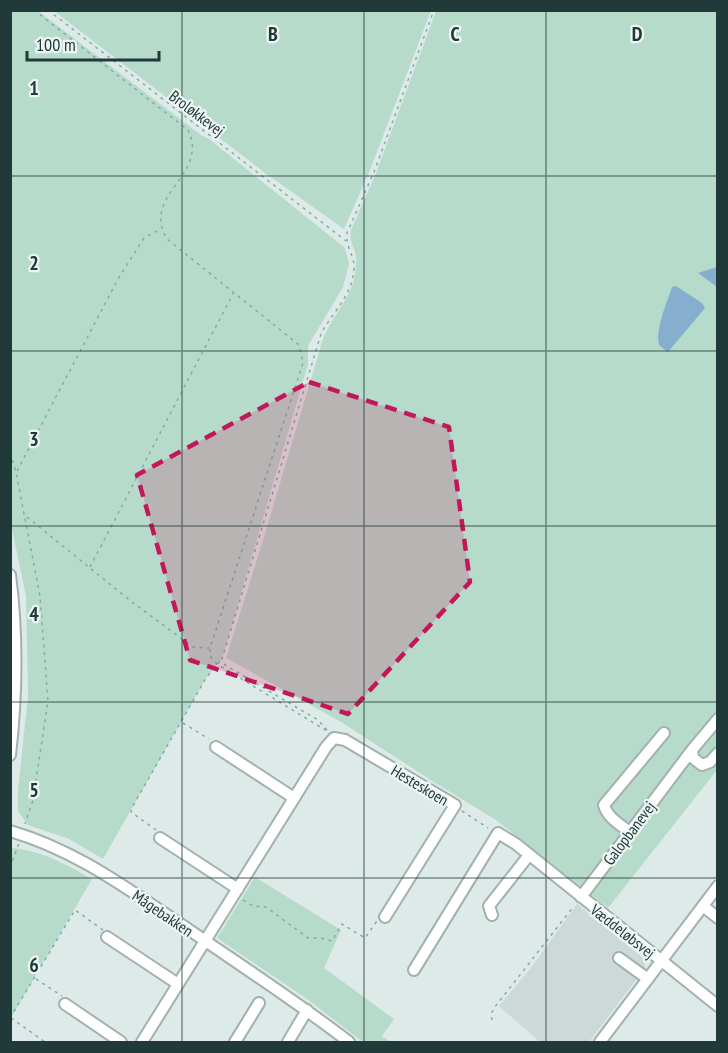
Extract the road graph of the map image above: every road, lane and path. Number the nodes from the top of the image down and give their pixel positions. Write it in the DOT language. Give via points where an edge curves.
graph roads {
  1 [pos="34,10"];
  2 [pos="48,10"];
  3 [pos="434,10"];
  4 [pos="160,229"];
  5 [pos="347,242"];
  6 [pos="234,291"];
  7 [pos="10,453"];
  8 [pos="16,472"];
  9 [pos="26,516"];
  10 [pos="90,567"];
  11 [pos="10,574"];
  12 [pos="210,648"];
  13 [pos="222,659"];
  14 [pos="217,664"];
  15 [pos="717,719"];
  16 [pos="182,722"];
  17 [pos="664,733"];
  18 [pos="334,738"];
  19 [pos="216,747"];
  20 [pos="692,750"];
  21 [pos="717,753"];
  22 [pos="10,755"];
  23 [pos="294,798"];
  24 [pos="454,804"];
  25 [pos="630,832"];
  26 [pos="16,833"];
  27 [pos="498,833"];
  28 [pos="160,838"];
  29 [pos="529,855"];
  30 [pos="10,868"];
  31 [pos="717,886"];
  32 [pos="236,892"];
  33 [pos="581,897"];
  34 [pos="703,906"];
  35 [pos="492,915"];
  36 [pos="385,916"];
  37 [pos="717,918"];
  38 [pos="107,938"];
  39 [pos="206,941"];
  40 [pos="619,958"];
  41 [pos="661,961"];
  42 [pos="414,970"];
  43 [pos="35,978"];
  44 [pos="648,979"];
  45 [pos="178,984"];
  46 [pos="259,1003"];
  47 [pos="64,1004"];
  48 [pos="717,1006"];
  49 [pos="307,1010"];
  50 [pos="11,1018"];
  51 [pos="492,1020"];
  52 [pos="45,1042"];
  53 [pos="121,1042"];
  54 [pos="142,1042"];
  55 [pos="235,1042"];
  56 [pos="288,1042"];
  57 [pos="349,1042"];
  58 [pos="600,1042"];
  1 -- 4 [label="path" via="188,130 194,141 192,157 161,208"];
  2 -- 5 [label="path, Broløkkevej"];
  3 -- 5 [label="path" via="347,233"];
  4 -- 6 [label="path" via="167,240"];
  4 -- 8 [label="path" via="144,238 118,279"];
  5 -- 13 [label="path" via="354,263 350,285 321,334"];
  6 -- 10 [label="path"];
  6 -- 12 [label="path" via="299,345 303,363"];
  7 -- 8 [label="path"];
  8 -- 9 [label="path"];
  9 -- 10 [label="path"];
  9 -- 26 [label="path" via="40,596 48,701 33,800"];
  10 -- 12 [label="path" via="193,646"];
  11 -- 22 [label="street" via="17,658"];
  12 -- 14 [label="path" via="210,656"];
  13 -- 14 [label="path"];
  13 -- 18 [label="path" via="225,665 318,720"];
  14 -- 16 [label="path"];
  14 -- 18 [label="path"];
  15 -- 20 [label="street, Galopbanevej"];
  16 -- 19 [label="path"];
  16 -- 28 [label="path" via="131,812 159,832"];
  17 -- 25 [label="street" via="604,805 605,811"];
  18 -- 23 [label="street"];
  18 -- 24 [label="street, Hesteskoen" via="345,740"];
  19 -- 23 [label="street"];
  20 -- 21 [label="street" via="693,758 702,765"];
  20 -- 25 [label="street, Galopbanevej"];
  23 -- 32 [label="street"];
  24 -- 27 [label="path"];
  24 -- 36 [label="street, Hesteskoen"];
  25 -- 33 [label="street, Galopbanevej"];
  26 -- 30 [label="path"];
  26 -- 39 [label="street, Mågebakken" via="85,861"];
  27 -- 29 [label="street, Væddeløbsvej"];
  27 -- 42 [label="street"];
  28 -- 32 [label="street"];
  29 -- 33 [label="street, Væddeløbsvej"];
  29 -- 35 [label="street" via="489,906"];
  31 -- 34 [label="street"];
  32 -- 36 [label="path" via="253,906 266,907 308,938 332,941 342,924 365,938 380,917"];
  32 -- 39 [label="street"];
  33 -- 41 [label="street, Væddeløbsvej"];
  33 -- 51 [label="path" via="494,1008"];
  34 -- 37 [label="street"];
  34 -- 41 [label="street"];
  38 -- 43 [label="path" via="102,927 75,910"];
  38 -- 45 [label="street"];
  39 -- 45 [label="street"];
  39 -- 49 [label="street, Mågebakken"];
  40 -- 44 [label="street"];
  41 -- 44 [label="street"];
  41 -- 48 [label="street, Væddeløbsvej"];
  43 -- 47 [label="path" via="63,997"];
  43 -- 50 [label="path"];
  44 -- 58 [label="street"];
  45 -- 54 [label="street"];
  46 -- 55 [label="street"];
  47 -- 53 [label="street"];
  49 -- 56 [label="street"];
  49 -- 57 [label="street, Mågebakken"];
  50 -- 52 [label="path"];
}
